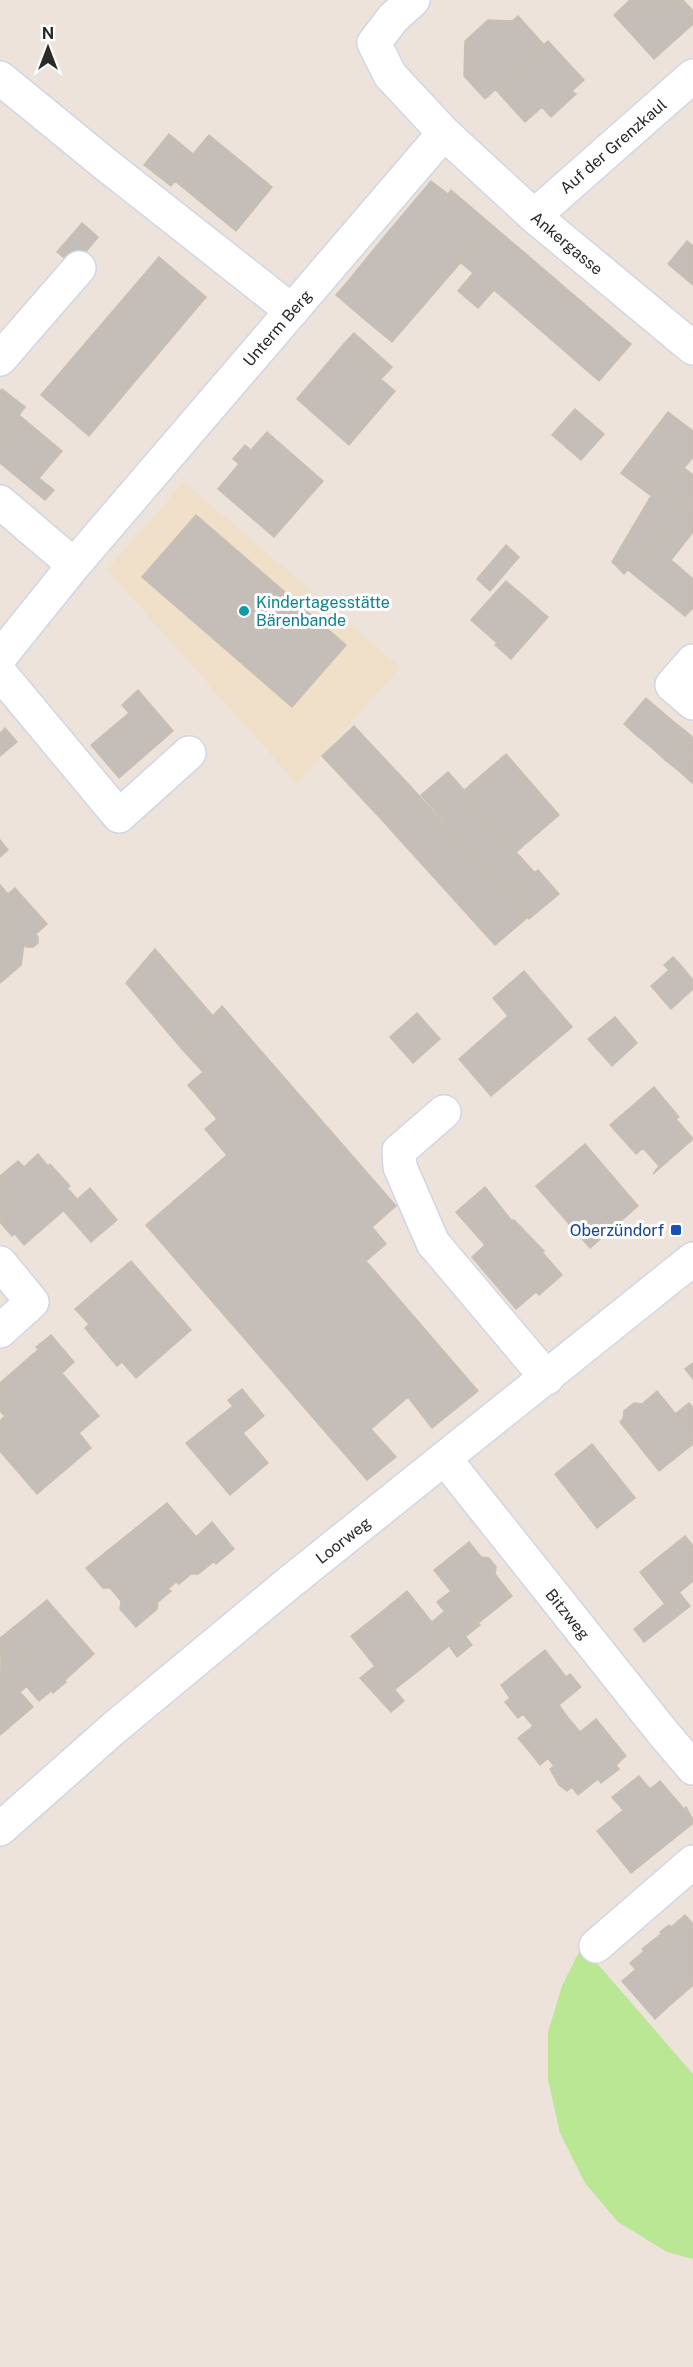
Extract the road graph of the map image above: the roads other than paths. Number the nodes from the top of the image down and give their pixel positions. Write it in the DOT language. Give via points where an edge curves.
graph roads {
  1 [pos="413,0"];
  2 [pos="693,76"];
  3 [pos="0,78"];
  4 [pos="444,133"];
  5 [pos="534,216"];
  6 [pos="78,268"];
  7 [pos="292,311"];
  8 [pos="693,348"];
  9 [pos="0,359"];
  10 [pos="0,502"];
  11 [pos="74,565"];
  12 [pos="0,657"];
  13 [pos="693,661"];
  14 [pos="0,673"];
  15 [pos="693,703"];
  16 [pos="189,753"];
  17 [pos="444,1112"];
  18 [pos="693,1259"];
  19 [pos="0,1263"];
  20 [pos="0,1331"];
  21 [pos="547,1378"];
  22 [pos="445,1459"];
  23 [pos="693,1768"];
  24 [pos="0,1829"];
  25 [pos="693,1862"];
  26 [pos="596,1946"];
  1 -- 4 [label="street" via="374,43 390,75"];
  2 -- 5 [label="street, Auf der Grenzkaul"];
  3 -- 7 [label="street"];
  4 -- 5 [label="street, Ankergasse"];
  4 -- 7 [label="street, Unterm Berg"];
  5 -- 8 [label="street, Ankergasse"];
  6 -- 9 [label="street"];
  7 -- 11 [label="street, Unterm Berg"];
  10 -- 11 [label="street"];
  11 -- 12 [label="street, Unterm Berg"];
  13 -- 15 [label="street" via="672,685"];
  14 -- 16 [label="street" via="118,816"];
  17 -- 21 [label="street" via="399,1151 400,1167 433,1243"];
  18 -- 21 [label="street, Loorweg"];
  19 -- 20 [label="street" via="32,1302"];
  21 -- 22 [label="street, Loorweg"];
  22 -- 23 [label="street, Bitzweg"];
  22 -- 24 [label="street, Loorweg" via="158,1691"];
  25 -- 26 [label="street"];
}
